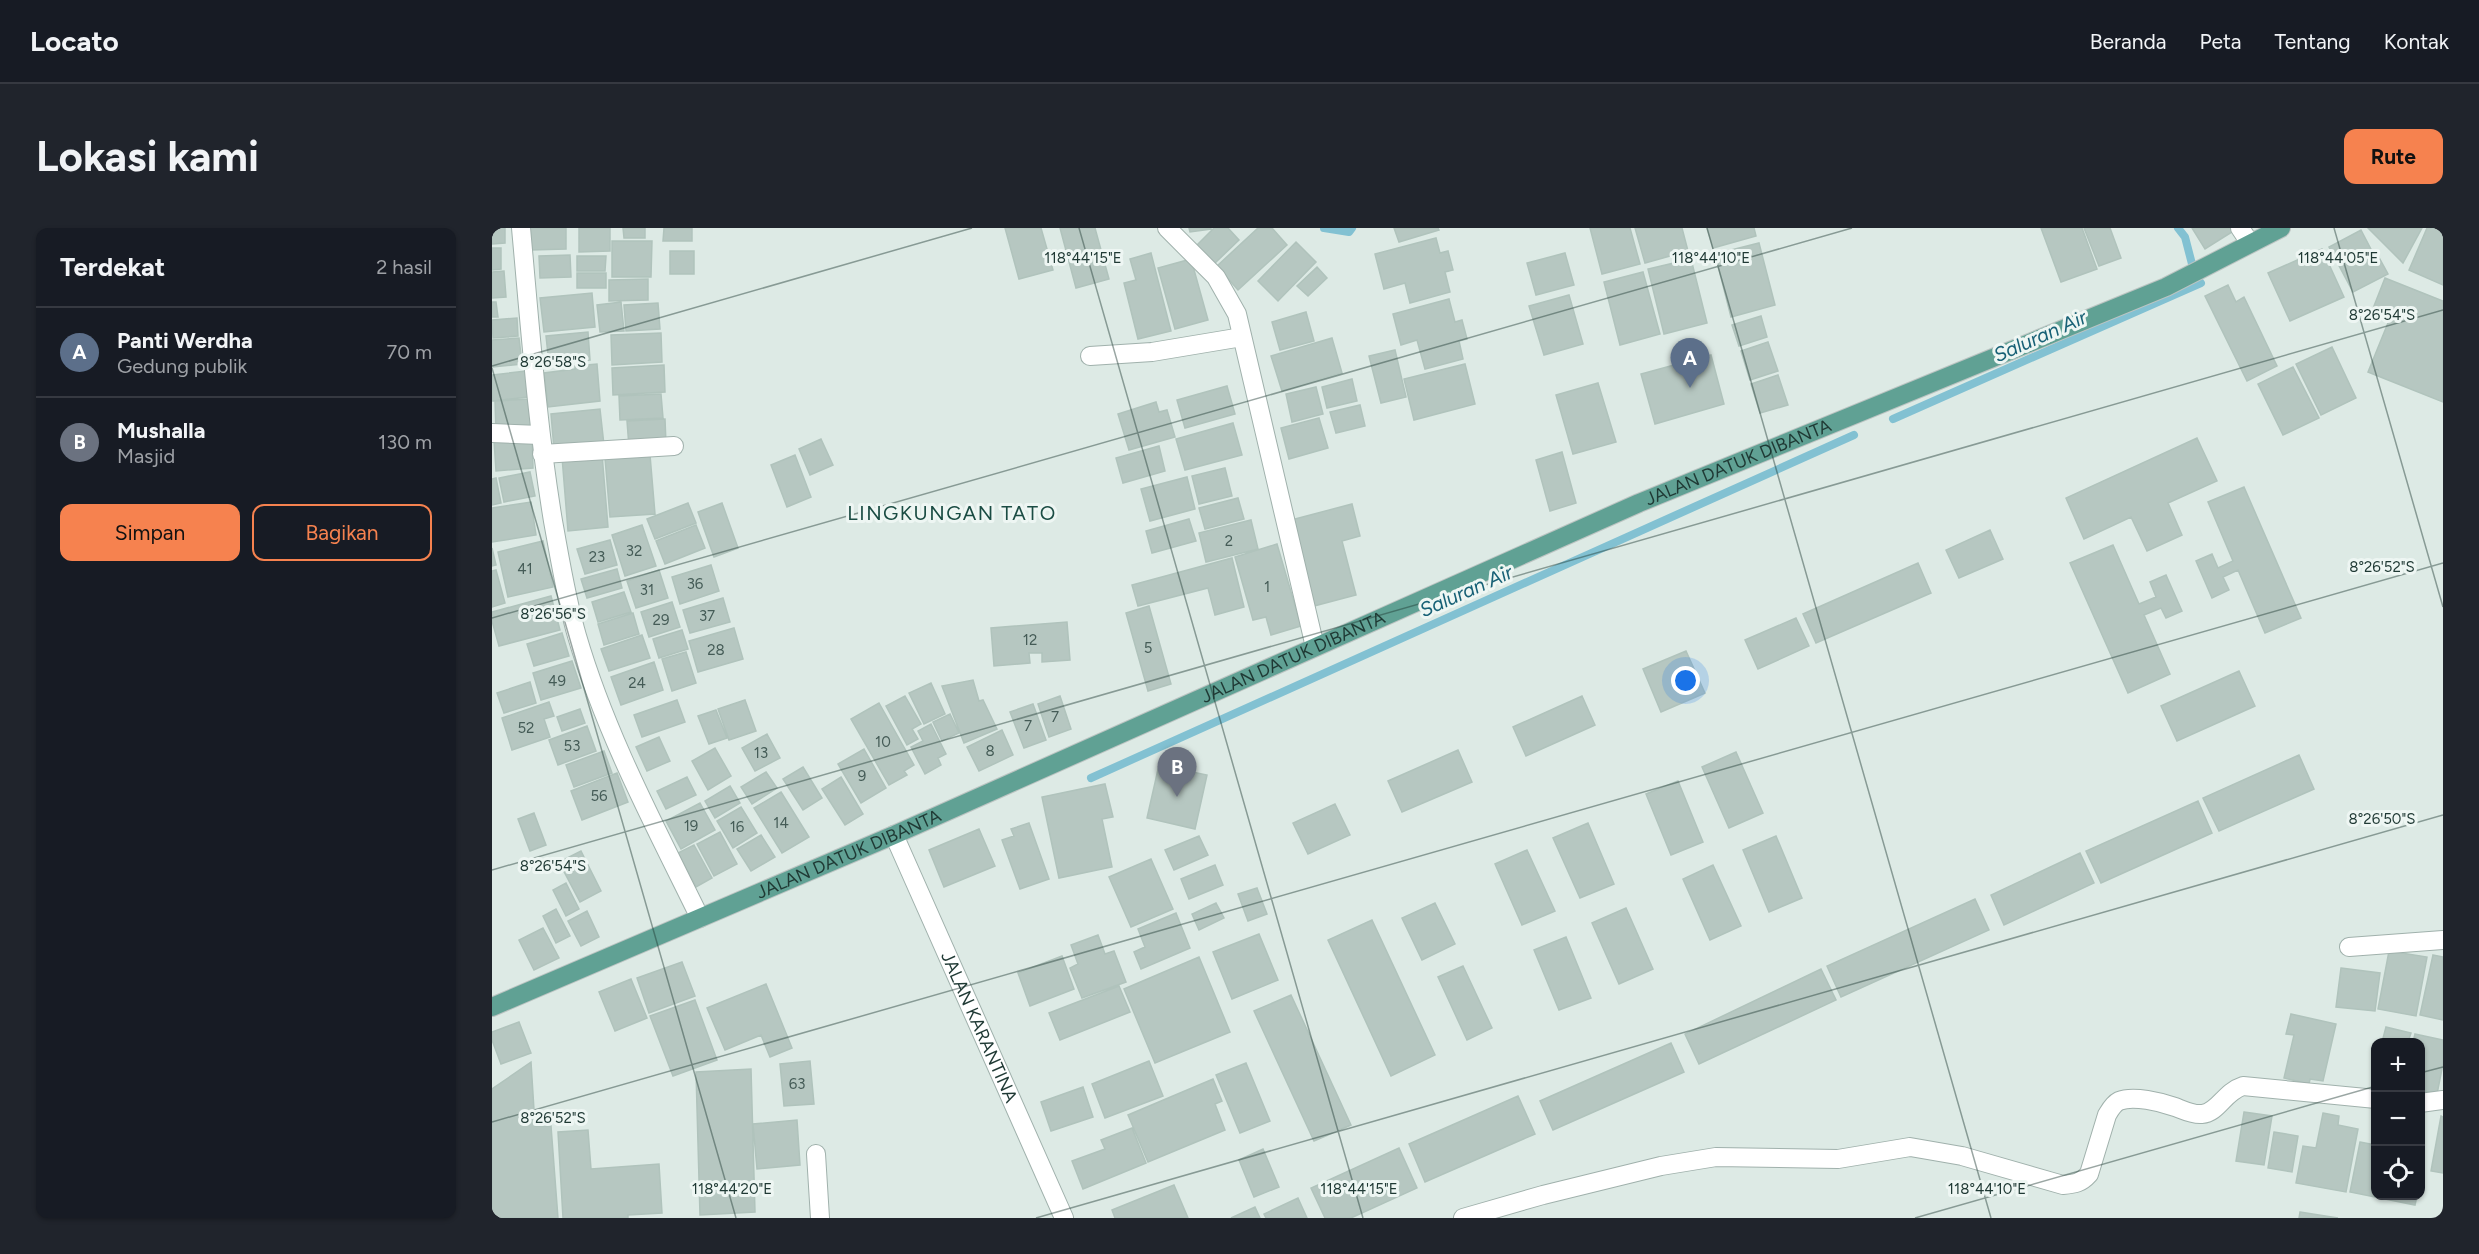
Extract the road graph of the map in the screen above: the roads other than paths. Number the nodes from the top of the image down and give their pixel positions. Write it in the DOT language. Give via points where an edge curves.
graph roads {
  1 [pos="521,228"];
  2 [pos="1167,228"];
  3 [pos="2281,228"];
  4 [pos="2245,236"];
  5 [pos="1242,337"];
  6 [pos="1090,356"];
  7 [pos="492,433"];
  8 [pos="540,435"];
  9 [pos="674,446"];
  10 [pos="542,454"];
  11 [pos="1315,647"];
  12 [pos="894,835"];
  13 [pos="700,918"];
  14 [pos="2443,940"];
  15 [pos="2349,947"];
  16 [pos="492,1007"];
  17 [pos="2371,1099"];
  18 [pos="2443,1100"];
  19 [pos="2425,1102"];
  20 [pos="816,1154"];
  21 [pos="820,1218"];
  22 [pos="1064,1218"];
  23 [pos="1463,1218"];
  1 -- 8 [label="street"];
  2 -- 5 [label="street" via="1216,277 1237,314"];
  3 -- 4 [label="main road"];
  4 -- 11 [label="main road, JALAN DATUK DIBANTA" via="2192,274 2166,287 1640,503"];
  5 -- 6 [label="street" via="1152,352"];
  5 -- 11 [label="street"];
  7 -- 8 [label="street"];
  8 -- 10 [label="street"];
  9 -- 10 [label="street"];
  10 -- 13 [label="street" via="565,588 597,698"];
  11 -- 12 [label="main road, JALAN DATUK DIBANTA"];
  12 -- 13 [label="main road, JALAN DATUK DIBANTA"];
  12 -- 22 [label="street, JALAN KARANTINA"];
  13 -- 16 [label="main road, JALAN DATUK DIBANTA"];
  14 -- 15 [label="street"];
  17 -- 23 [label="street" via="2243,1086 2227,1094 2216,1109 2203,1114 2168,1104 2119,1101 2107,1115 2089,1174 2074,1184 2063,1185 1962,1156 1910,1147 1838,1159 1716,1157 1661,1166"];
  18 -- 19 [label="street"];
  20 -- 21 [label="street"];
}
